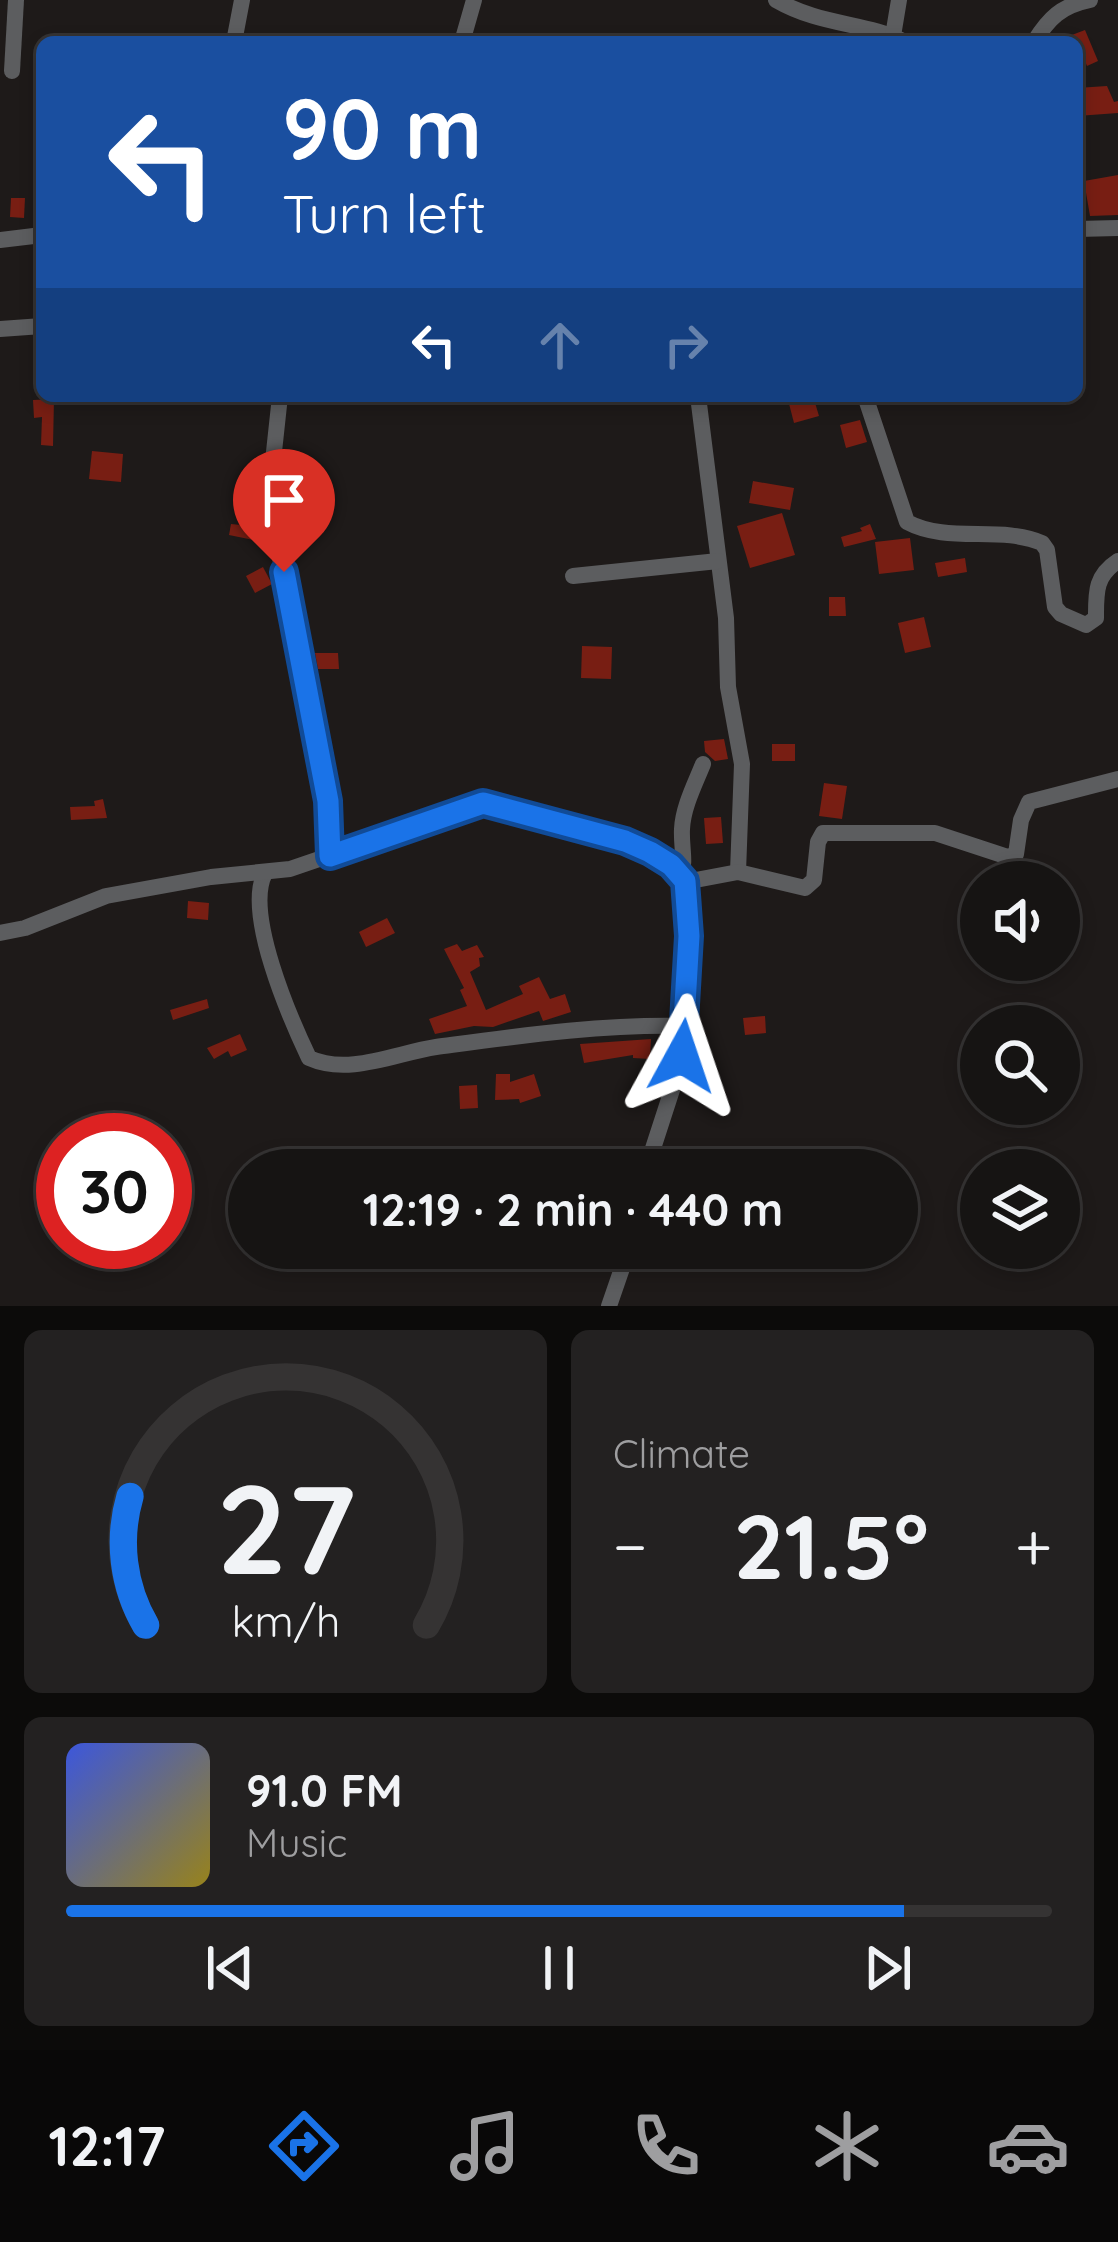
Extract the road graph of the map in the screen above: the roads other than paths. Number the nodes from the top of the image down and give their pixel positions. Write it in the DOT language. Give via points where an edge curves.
graph roads {
  1 [pos="16,0"];
  2 [pos="242,0"];
  3 [pos="474,0"];
  4 [pos="776,0"];
  5 [pos="899,0"];
  6 [pos="1090,0"];
  7 [pos="798,6"];
  8 [pos="235,36"];
  9 [pos="464,36"];
  10 [pos="881,36"];
  11 [pos="896,36"];
  12 [pos="1038,36"];
  13 [pos="12,71"];
  14 [pos="1118,228"];
  15 [pos="1083,229"];
  16 [pos="36,236"];
  17 [pos="0,240"];
  18 [pos="36,326"];
  19 [pos="0,329"];
  20 [pos="279,402"];
  21 [pos="699,402"];
  22 [pos="867,402"];
  23 [pos="718,561"];
  24 [pos="1118,561"];
  25 [pos="574,576"];
  26 [pos="703,764"];
  27 [pos="1118,779"];
  28 [pos="330,856"];
  29 [pos="739,872"];
  30 [pos="265,873"];
  31 [pos="683,879"];
  32 [pos="0,933"];
  33 [pos="685,1026"];
  34 [pos="654,1149"];
  35 [pos="622,1269"];
  36 [pos="609,1306"];
  1 -- 13 [label="street"];
  2 -- 8 [label="street"];
  3 -- 9 [label="street"];
  4 -- 7 [label="street"];
  5 -- 11 [label="street"];
  6 -- 12 [label="street" via="1052,15"];
  7 -- 10 [label="street"];
  14 -- 15 [label="street"];
  16 -- 17 [label="street"];
  18 -- 19 [label="street"];
  20 -- 28 [label="street" via="270,489 275,537 328,801"];
  21 -- 23 [label="street"];
  22 -- 24 [label="street" via="907,522 1042,543 1055,607 1086,625 1096,618 1101,575"];
  23 -- 25 [label="street"];
  23 -- 29 [label="street" via="742,764"];
  26 -- 31 [label="street" via="685,809"];
  27 -- 29 [label="street" via="1029,802 1016,854 1008,857 935,833 823,833 814,880 805,888"];
  28 -- 30 [label="street"];
  28 -- 31 [label="street" via="483,803 625,841"];
  29 -- 31 [label="street"];
  30 -- 32 [label="street" via="106,896"];
  30 -- 33 [label="street" via="262,925 295,1027 309,1058 321,1063 626,1025"];
  31 -- 33 [label="street"];
  33 -- 34 [label="street" via="678,1081"];
  35 -- 36 [label="street"];
}
